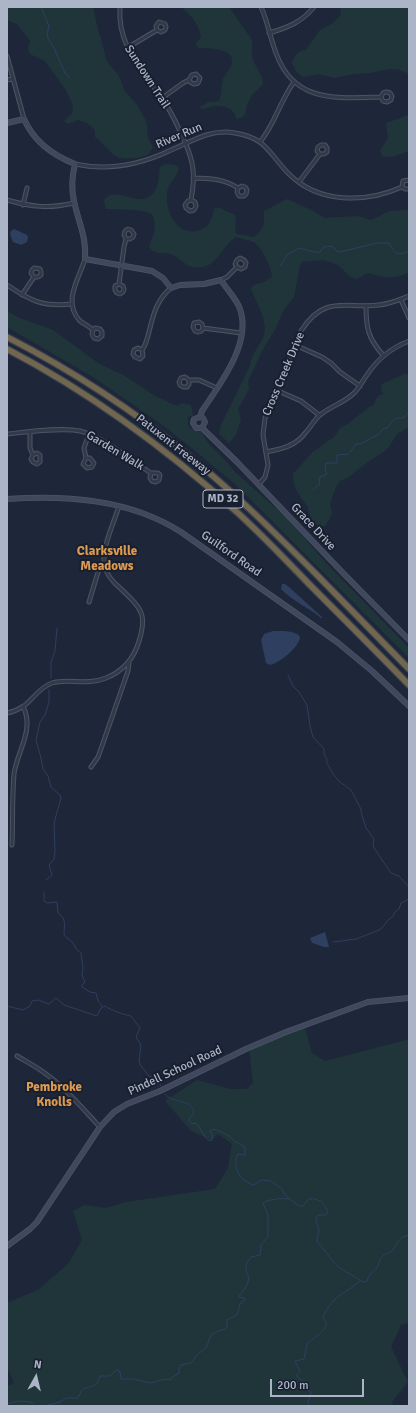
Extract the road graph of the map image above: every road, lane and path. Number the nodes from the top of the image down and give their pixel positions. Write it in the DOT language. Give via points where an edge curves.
graph roads {
  1 [pos="120,7"];
  2 [pos="261,7"];
  3 [pos="314,7"];
  4 [pos="157,30"];
  5 [pos="270,33"];
  6 [pos="127,48"];
  7 [pos="7,56"];
  8 [pos="13,79"];
  9 [pos="7,80"];
  10 [pos="189,80"];
  11 [pos="294,82"];
  12 [pos="381,97"];
  13 [pos="162,98"];
  14 [pos="24,119"];
  15 [pos="7,123"];
  16 [pos="260,142"];
  17 [pos="186,144"];
  18 [pos="320,154"];
  19 [pos="75,164"];
  20 [pos="194,178"];
  21 [pos="409,180"];
  22 [pos="299,182"];
  23 [pos="402,187"];
  24 [pos="28,188"];
  25 [pos="238,188"];
  26 [pos="409,189"];
  27 [pos="7,200"];
  28 [pos="191,200"];
  29 [pos="74,203"];
  30 [pos="23,205"];
  31 [pos="126,239"];
  32 [pos="84,259"];
  33 [pos="121,265"];
  34 [pos="237,267"];
  35 [pos="34,277"];
  36 [pos="221,280"];
  37 [pos="119,284"];
  38 [pos="7,285"];
  39 [pos="171,288"];
  40 [pos="22,295"];
  41 [pos="409,296"];
  42 [pos="401,300"];
  43 [pos="72,304"];
  44 [pos="366,306"];
  45 [pos="409,318"];
  46 [pos="203,328"];
  47 [pos="93,330"];
  48 [pos="241,333"];
  49 [pos="7,337"];
  50 [pos="409,340"];
  51 [pos="295,345"];
  52 [pos="7,350"];
  53 [pos="142,350"];
  54 [pos="383,355"];
  55 [pos="189,380"];
  56 [pos="360,386"];
  57 [pos="217,388"];
  58 [pos="276,390"];
  59 [pos="319,415"];
  60 [pos="200,417"];
  61 [pos="202,428"];
  62 [pos="30,432"];
  63 [pos="7,434"];
  64 [pos="89,434"];
  65 [pos="266,452"];
  66 [pos="32,455"];
  67 [pos="86,458"];
  68 [pos="152,473"];
  69 [pos="259,484"];
  70 [pos="7,499"];
  71 [pos="119,506"];
  72 [pos="104,562"];
  73 [pos="89,602"];
  74 [pos="409,640"];
  75 [pos="129,662"];
  76 [pos="409,668"];
  77 [pos="409,685"];
  78 [pos="24,706"];
  79 [pos="409,706"];
  80 [pos="7,714"];
  81 [pos="91,767"];
  82 [pos="7,814"];
  83 [pos="13,814"];
  84 [pos="12,845"];
  85 [pos="409,998"];
  86 [pos="17,1056"];
  87 [pos="100,1127"];
  88 [pos="7,1246"];
  1 -- 6 [label="street, Sundown Trail" via="121,31"];
  2 -- 5 [label="street"];
  3 -- 5 [label="street" via="300,21"];
  4 -- 6 [label="street"];
  5 -- 11 [label="street" via="279,62"];
  6 -- 13 [label="street, Sundown Trail"];
  7 -- 8 [label="street, River Run"];
  8 -- 9 [label="street"];
  8 -- 14 [label="street, River Run"];
  10 -- 13 [label="street"];
  11 -- 12 [label="street" via="324,96"];
  11 -- 16 [label="street" via="272,125"];
  13 -- 17 [label="street, Sundown Trail"];
  14 -- 15 [label="street"];
  14 -- 19 [label="street, River Run" via="34,137 45,148"];
  16 -- 17 [label="street, River Run" via="243,134 221,132 203,135"];
  16 -- 22 [label="street, River Run"];
  17 -- 19 [label="street, River Run" via="150,159 121,166 101,168"];
  17 -- 20 [label="street, Sundown Trail" via="191,156"];
  18 -- 22 [label="street"];
  19 -- 29 [label="street" via="72,183"];
  20 -- 25 [label="street" via="221,180"];
  20 -- 28 [label="street, Sundown Trail"];
  21 -- 23 [label="street, River Run" via="404,181"];
  22 -- 23 [label="street, River Run" via="323,194 353,198 378,195"];
  23 -- 26 [label="street"];
  24 -- 30 [label="street"];
  27 -- 30 [label="street"];
  29 -- 30 [label="street" via="48,207"];
  29 -- 32 [label="street" via="84,237"];
  31 -- 33 [label="street"];
  32 -- 33 [label="street"];
  32 -- 43 [label="street" via="73,292"];
  33 -- 37 [label="street"];
  33 -- 39 [label="street" via="152,271 163,278"];
  34 -- 36 [label="street"];
  35 -- 40 [label="street"];
  36 -- 39 [label="street"];
  36 -- 48 [label="street" via="235,298 239,308 242,320"];
  38 -- 40 [label="street"];
  39 -- 53 [label="street" via="158,304"];
  40 -- 43 [label="street" via="43,304"];
  41 -- 42 [label="street, Cross Creek Drive"];
  42 -- 44 [label="street, Cross Creek Drive"];
  42 -- 45 [label="street"];
  43 -- 47 [label="street" via="78,318"];
  44 -- 51 [label="street, Cross Creek Drive" via="344,304 323,310 308,320"];
  44 -- 54 [label="street" via="368,333"];
  46 -- 48 [label="street"];
  48 -- 57 [label="street" via="233,361"];
  49 -- 76 [label="highway, Patuxent Freeway / MD 32" via="100,391 190,456 265,523"];
  50 -- 54 [label="street"];
  51 -- 56 [label="street" via="322,357"];
  51 -- 58 [label="street, Cross Creek Drive"];
  52 -- 77 [label="highway, Patuxent Freeway / MD 32" via="65,382 111,412 201,480 273,547"];
  54 -- 56 [label="street"];
  55 -- 57 [label="street" via="199,380"];
  56 -- 59 [label="street" via="346,401"];
  57 -- 60 [label="street"];
  58 -- 59 [label="street" via="301,401"];
  58 -- 65 [label="street, Cross Creek Drive" via="264,424"];
  59 -- 65 [label="street" via="295,443"];
  60 -- 61 [label="street" via="205,422"];
  60 -- 61 [label="street" via="194,418 193,423 196,428"];
  61 -- 69 [label="street, Grace Drive"];
  62 -- 63 [label="street, Garden Walk"];
  62 -- 64 [label="street, Garden Walk" via="74,430"];
  62 -- 66 [label="street"];
  64 -- 67 [label="street" via="84,448"];
  64 -- 68 [label="street, Garden Walk"];
  65 -- 69 [label="street, Cross Creek Drive" via="267,472"];
  69 -- 74 [label="street, Grace Drive"];
  70 -- 71 [label="street, Guilford Road" via="65,498"];
  71 -- 72 [label="street"];
  71 -- 79 [label="street, Guilford Road" via="140,511 181,532 337,642"];
  72 -- 73 [label="street" via="99,569"];
  72 -- 75 [label="street" via="111,578 136,603 143,618 142,632"];
  75 -- 78 [label="street" via="112,675 95,682 50,684"];
  75 -- 81 [label="street" via="102,746"];
  78 -- 80 [label="street"];
  78 -- 83 [label="street" via="28,716 27,729 14,773"];
  82 -- 83 [label="street"];
  83 -- 84 [label="street"];
  85 -- 87 [label="street, Pindell School Road" via="368,1002 286,1032 127,1104 114,1112"];
  86 -- 87 [label="street" via="66,1091"];
  87 -- 88 [label="street, Pindell School Road" via="37,1222"];
}
